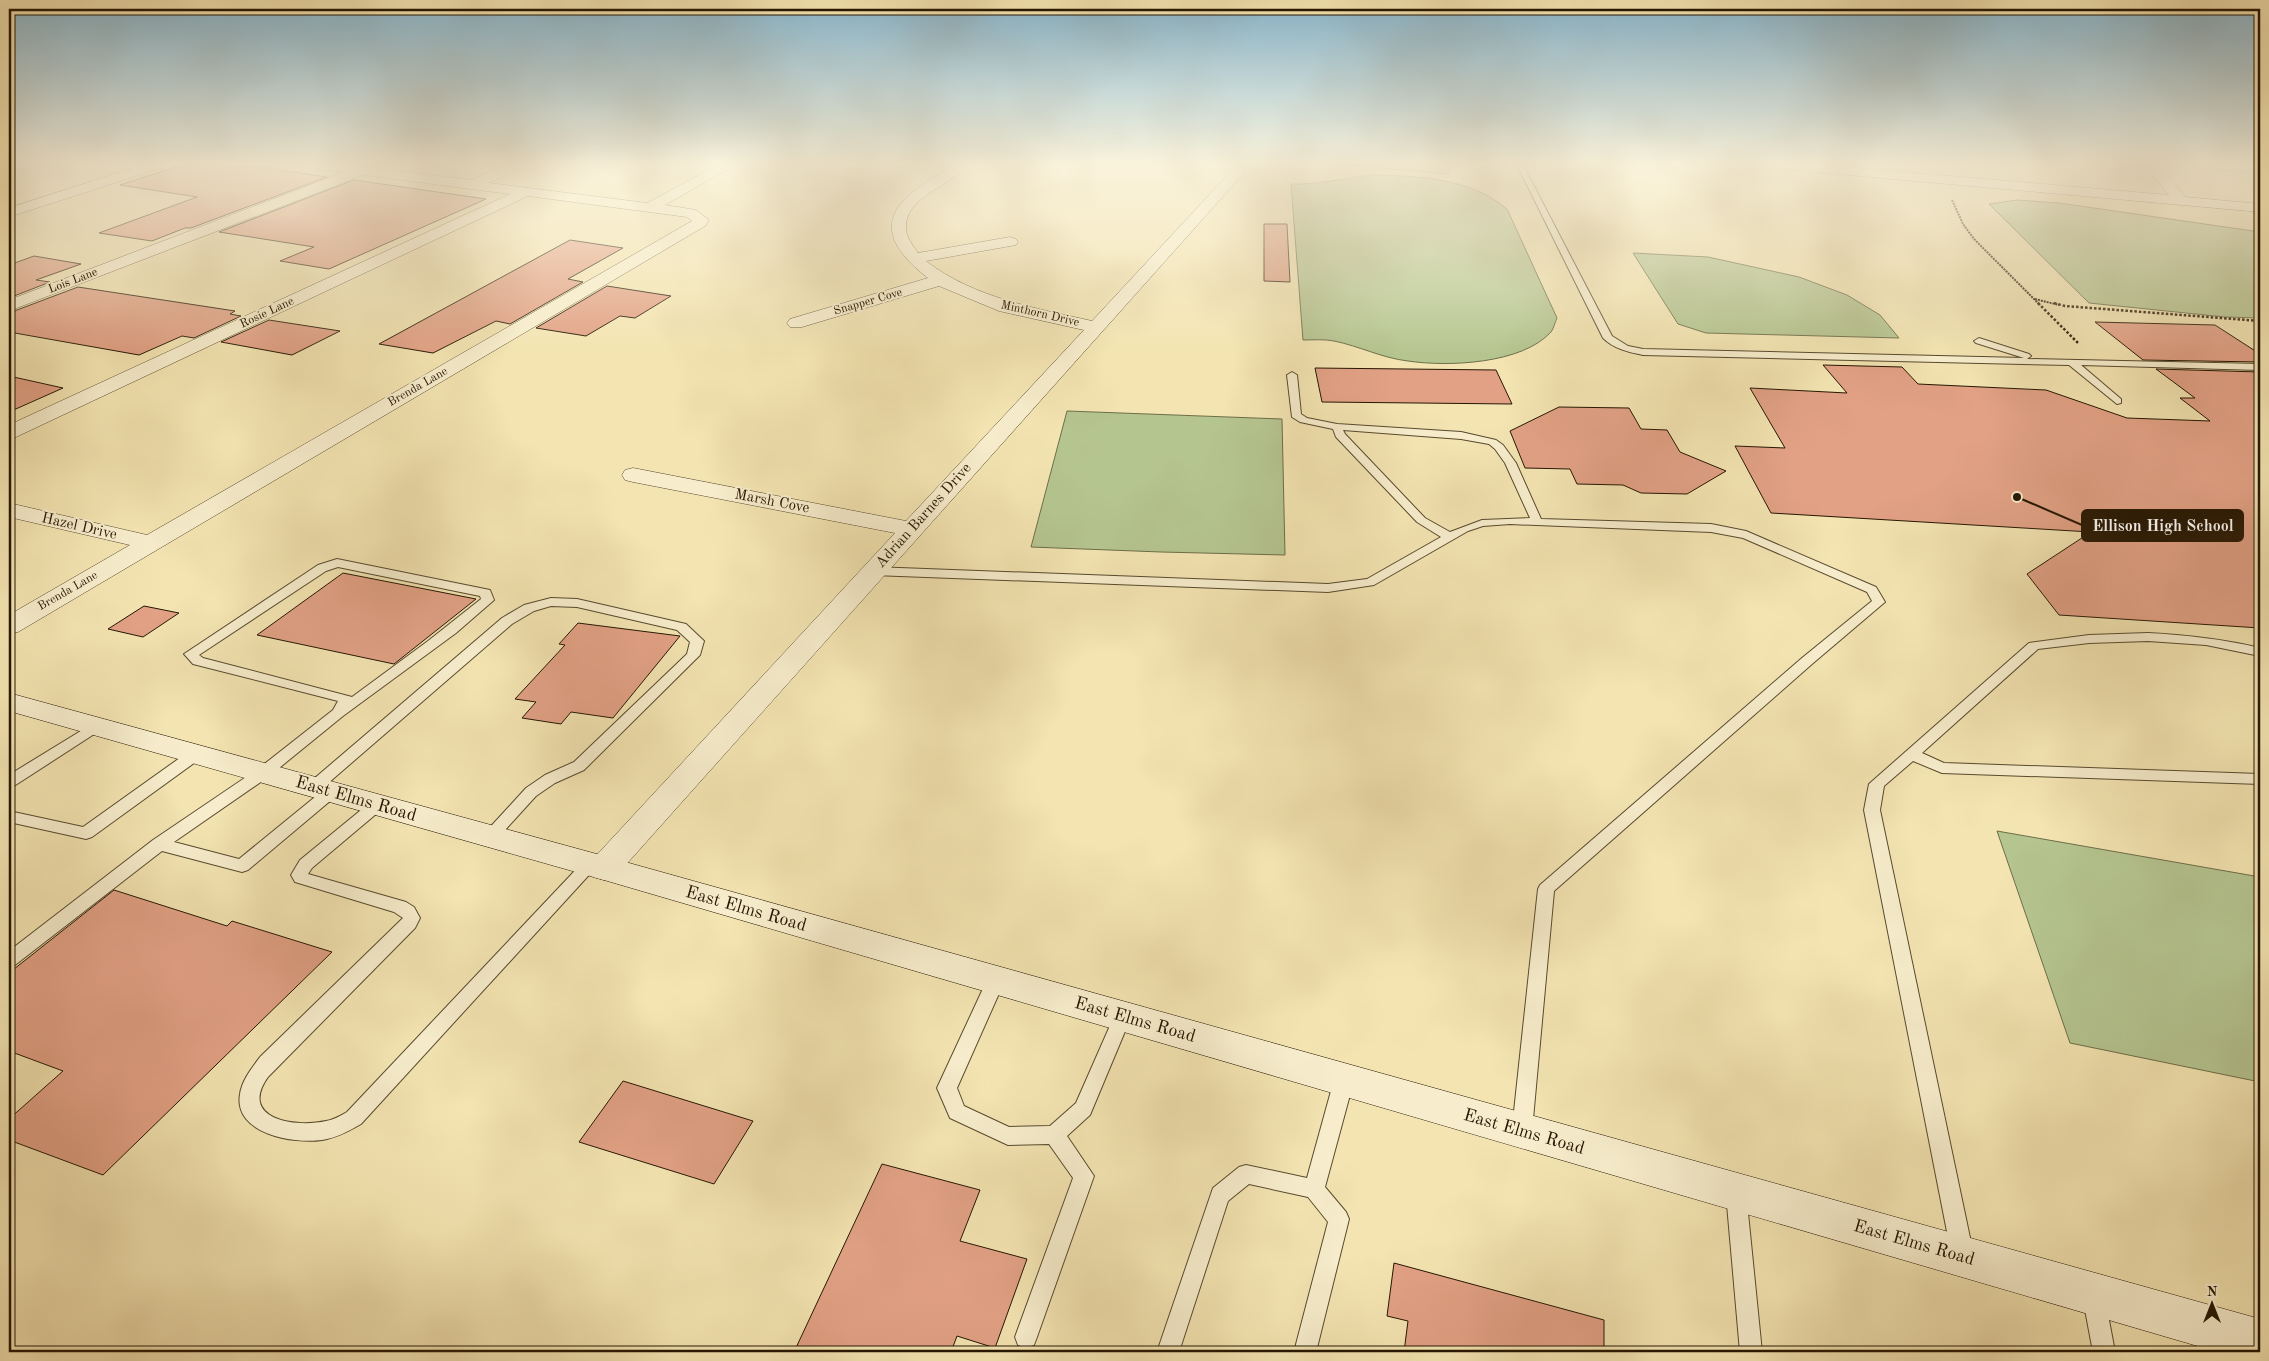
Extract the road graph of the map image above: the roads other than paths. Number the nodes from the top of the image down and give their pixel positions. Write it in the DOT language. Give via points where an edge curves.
graph roads {
  1 [pos="210,229"];
  2 [pos="448,229"];
  3 [pos="691,229"];
  4 [pos="898,229"];
  5 [pos="1186,229"];
  6 [pos="1552,229"];
  7 [pos="1010,242"];
  8 [pos="913,259"];
  9 [pos="940,280"];
  10 [pos="9,306"];
  11 [pos="796,323"];
  12 [pos="1097,327"];
  13 [pos="1979,342"];
  14 [pos="2041,361"];
  15 [pos="2071,362"];
  16 [pos="2260,366"];
  17 [pos="1292,375"];
  18 [pos="2117,401"];
  19 [pos="1337,426"];
  20 [pos="9,433"];
  21 [pos="633,475"];
  22 [pos="9,510"];
  23 [pos="1537,522"];
  24 [pos="912,529"];
  25 [pos="1450,537"];
  26 [pos="150,543"];
  27 [pos="874,571"];
  28 [pos="9,626"];
  29 [pos="2260,652"];
  30 [pos="9,702"];
  31 [pos="338,713"];
  32 [pos="97,726"];
  33 [pos="196,754"];
  34 [pos="1911,754"];
  35 [pos="263,773"];
  36 [pos="2260,779"];
  37 [pos="9,782"];
  38 [pos="322,789"];
  39 [pos="377,805"];
  40 [pos="9,817"];
  41 [pos="490,836"];
  42 [pos="159,844"];
  43 [pos="597,866"];
  44 [pos="9,960"];
  45 [pos="996,980"];
  46 [pos="1122,1017"];
  47 [pos="1344,1080"];
  48 [pos="1522,1131"];
  49 [pos="1054,1135"];
  50 [pos="1314,1189"];
  51 [pos="1736,1193"];
  52 [pos="1963,1257"];
  53 [pos="2094,1295"];
  54 [pos="1026,1337"];
  55 [pos="2260,1342"];
  56 [pos="1168,1352"];
  57 [pos="1304,1352"];
  58 [pos="1751,1352"];
  59 [pos="2104,1352"];
  1 -- 10 [label="street, Lois Lane"];
  2 -- 20 [label="street, Rosie Lane"];
  3 -- 26 [label="street, Brenda Lane"];
  4 -- 8 [label="street, Minthorn Drive"];
  5 -- 12 [label="street, Adrian Barnes Drive"];
  6 -- 14 [label="lane" via="1608,338 1615,344 1643,352"];
  7 -- 8 [label="street"];
  8 -- 9 [label="street, Minthorn Drive"];
  9 -- 11 [label="street, Snapper Cove"];
  9 -- 12 [label="street, Minthorn Drive" via="1005,307"];
  12 -- 24 [label="street, Adrian Barnes Drive"];
  13 -- 14 [label="lane"];
  14 -- 15 [label="lane"];
  15 -- 16 [label="lane"];
  15 -- 18 [label="lane"];
  17 -- 19 [label="lane" via="1296,414 1304,420"];
  19 -- 23 [label="lane" via="1454,434 1498,445 1508,458"];
  19 -- 25 [label="lane" via="1340,434 1421,520"];
  21 -- 24 [label="street, Marsh Cove"];
  22 -- 26 [label="street, Hazel Drive"];
  23 -- 25 [label="lane" via="1482,523"];
  23 -- 48 [label="lane" via="1678,525 1746,535 1872,590 1879,602 1546,889"];
  24 -- 27 [label="street, Adrian Barnes Drive"];
  25 -- 27 [label="lane" via="1370,582 1328,588"];
  26 -- 28 [label="street, Brenda Lane"];
  27 -- 43 [label="street, Adrian Barnes Drive"];
  29 -- 34 [label="lane" via="2236,645 2181,640 2106,638 2034,646"];
  30 -- 32 [label="street, East Elms Road"];
  31 -- 31 [label="lane" via="346,699 198,661 191,654 322,568 337,563 486,593 488,600 471,614"];
  31 -- 35 [label="lane"];
  32 -- 33 [label="street, East Elms Road"];
  32 -- 37 [label="lane"];
  33 -- 35 [label="street, East Elms Road"];
  33 -- 40 [label="lane" via="86,833"];
  34 -- 36 [label="lane" via="1942,768"];
  34 -- 52 [label="lane" via="1877,784 1872,810"];
  35 -- 38 [label="street, East Elms Road"];
  35 -- 42 [label="lane"];
  38 -- 39 [label="street, East Elms Road"];
  38 -- 41 [label="lane" via="507,621 529,608 551,602 577,603 681,627 697,641 693,655 579,766 531,792"];
  38 -- 42 [label="lane" via="242,866"];
  39 -- 41 [label="street, East Elms Road"];
  39 -- 43 [label="lane" via="306,864 299,875 300,878 400,907 412,918 267,1063 253,1083 249,1098 252,1110 262,1122 280,1129 322,1131 341,1126 354,1118"];
  41 -- 43 [label="street, East Elms Road"];
  42 -- 44 [label="lane"];
  43 -- 45 [label="street, East Elms Road"];
  45 -- 46 [label="street, East Elms Road"];
  45 -- 49 [label="lane" via="947,1088 957,1112 1008,1136"];
  46 -- 47 [label="street, East Elms Road"];
  46 -- 49 [label="lane" via="1083,1109"];
  47 -- 48 [label="street, East Elms Road"];
  47 -- 50 [label="lane"];
  48 -- 51 [label="street, East Elms Road"];
  49 -- 54 [label="lane" via="1084,1176"];
  50 -- 56 [label="lane" via="1246,1174 1220,1195"];
  50 -- 57 [label="lane" via="1339,1219"];
  51 -- 52 [label="street, East Elms Road"];
  51 -- 58 [label="lane"];
  52 -- 53 [label="street, East Elms Road"];
  53 -- 55 [label="street, East Elms Road"];
  53 -- 59 [label="lane"];
}
